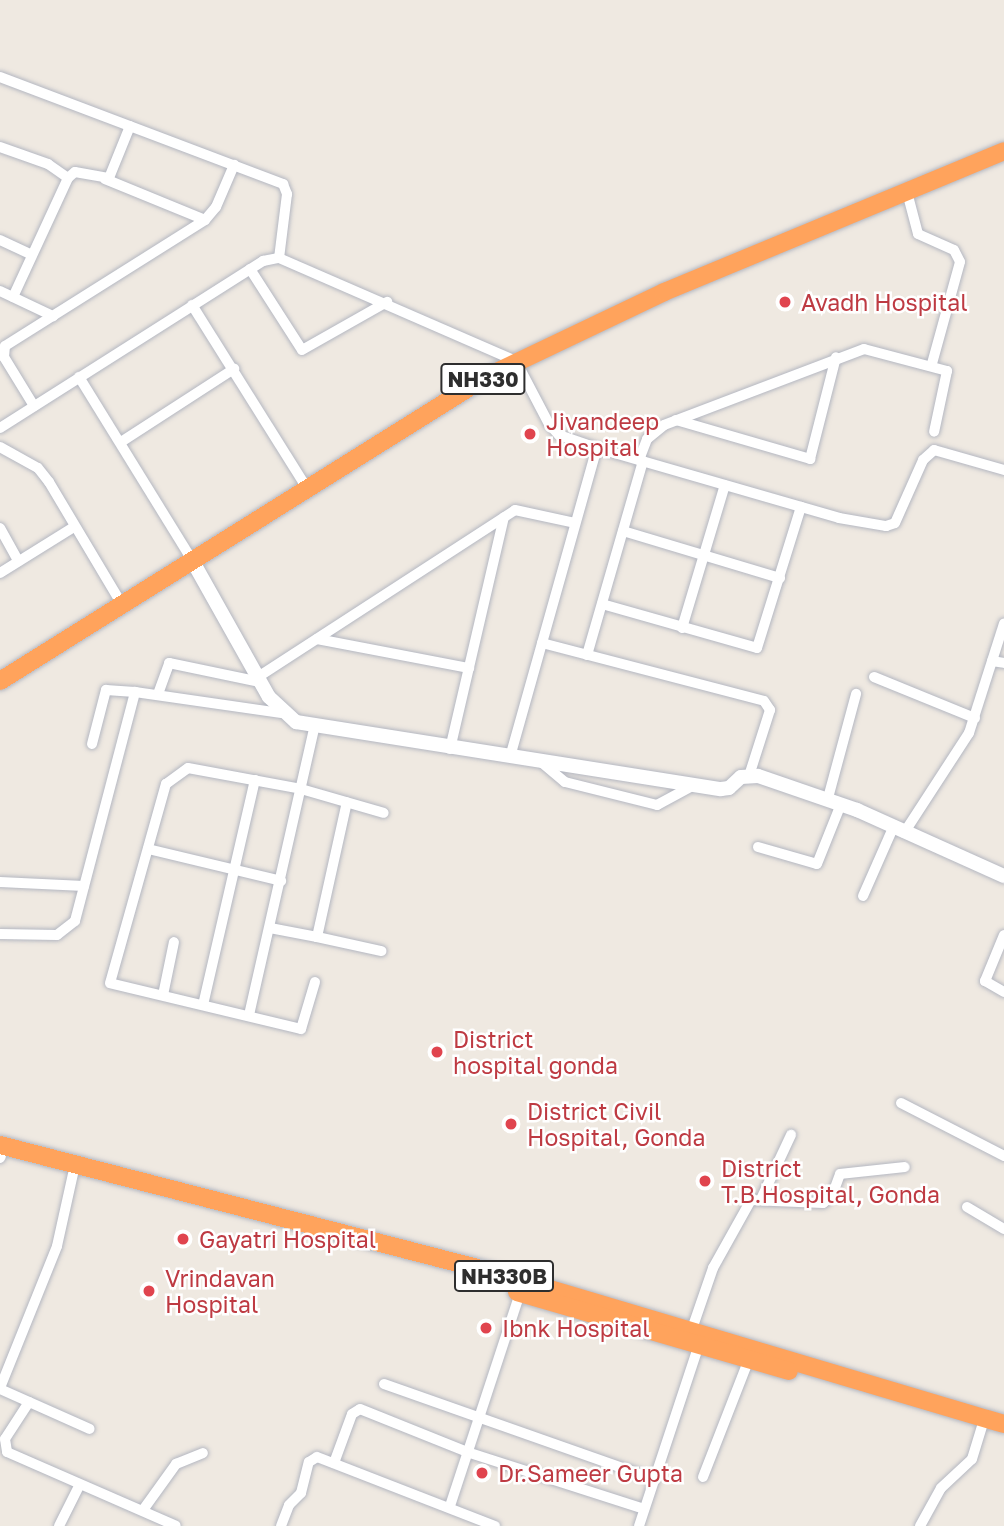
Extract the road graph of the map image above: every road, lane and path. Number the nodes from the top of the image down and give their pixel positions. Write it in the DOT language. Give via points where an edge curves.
graph roads {
  1 [pos="0,77"];
  2 [pos="130,126"];
  3 [pos="0,147"];
  4 [pos="1004,151"];
  5 [pos="234,165"];
  6 [pos="68,178"];
  7 [pos="105,179"];
  8 [pos="907,192"];
  9 [pos="205,220"];
  10 [pos="0,240"];
  11 [pos="32,255"];
  12 [pos="279,258"];
  13 [pos="250,269"];
  14 [pos="0,290"];
  15 [pos="13,297"];
  16 [pos="387,302"];
  17 [pos="192,305"];
  18 [pos="53,316"];
  19 [pos="2,357"];
  20 [pos="836,357"];
  21 [pos="516,361"];
  22 [pos="932,364"];
  23 [pos="234,369"];
  24 [pos="79,377"];
  25 [pos="34,406"];
  26 [pos="676,420"];
  27 [pos="0,428"];
  28 [pos="934,432"];
  29 [pos="121,442"];
  30 [pos="0,447"];
  31 [pos="597,448"];
  32 [pos="641,461"];
  33 [pos="1004,470"];
  34 [pos="725,485"];
  35 [pos="307,488"];
  36 [pos="801,507"];
  37 [pos="504,517"];
  38 [pos="575,523"];
  39 [pos="74,527"];
  40 [pos="0,528"];
  41 [pos="622,531"];
  42 [pos="704,555"];
  43 [pos="192,560"];
  44 [pos="19,561"];
  45 [pos="0,573"];
  46 [pos="780,578"];
  47 [pos="121,603"];
  48 [pos="602,604"];
  49 [pos="1004,623"];
  50 [pos="682,628"];
  51 [pos="317,639"];
  52 [pos="542,643"];
  53 [pos="587,655"];
  54 [pos="992,661"];
  55 [pos="1004,663"];
  56 [pos="468,668"];
  57 [pos="874,677"];
  58 [pos="259,680"];
  59 [pos="0,681"];
  60 [pos="135,692"];
  61 [pos="158,694"];
  62 [pos="856,694"];
  63 [pos="281,713"];
  64 [pos="975,718"];
  65 [pos="315,725"];
  66 [pos="92,744"];
  67 [pos="450,749"];
  68 [pos="510,757"];
  69 [pos="541,762"];
  70 [pos="748,776"];
  71 [pos="255,780"];
  72 [pos="696,784"];
  73 [pos="301,789"];
  74 [pos="834,801"];
  75 [pos="347,802"];
  76 [pos="384,813"];
  77 [pos="899,830"];
  78 [pos="758,847"];
  79 [pos="148,849"];
  80 [pos="234,870"];
  81 [pos="1004,876"];
  82 [pos="281,881"];
  83 [pos="0,882"];
  84 [pos="84,886"];
  85 [pos="863,896"];
  86 [pos="270,928"];
  87 [pos="0,934"];
  88 [pos="1004,935"];
  89 [pos="317,937"];
  90 [pos="174,942"];
  91 [pos="382,951"];
  92 [pos="315,982"];
  93 [pos="1004,992"];
  94 [pos="163,995"];
  95 [pos="203,1004"];
  96 [pos="249,1015"];
  97 [pos="901,1103"];
  98 [pos="791,1135"];
  99 [pos="0,1145"];
  100 [pos="1004,1156"];
  101 [pos="0,1157"];
  102 [pos="905,1167"];
  103 [pos="74,1174"];
  104 [pos="761,1199"];
  105 [pos="967,1207"];
  106 [pos="1004,1229"];
  107 [pos="520,1293"];
  108 [pos="695,1337"];
  109 [pos="749,1359"];
  110 [pos="384,1384"];
  111 [pos="0,1388"];
  112 [pos="29,1402"];
  113 [pos="481,1418"];
  114 [pos="1004,1424"];
  115 [pos="982,1427"];
  116 [pos="90,1429"];
  117 [pos="1004,1434"];
  118 [pos="203,1453"];
  119 [pos="470,1453"];
  120 [pos="334,1463"];
  121 [pos="703,1478"];
  122 [pos="654,1479"];
  123 [pos="79,1486"];
  124 [pos="450,1506"];
  125 [pos="644,1509"];
  126 [pos="143,1510"];
  127 [pos="59,1526"];
  128 [pos="176,1526"];
  129 [pos="281,1526"];
  130 [pos="495,1526"];
  131 [pos="639,1526"];
  132 [pos="920,1526"];
  1 -- 2 [label="street"];
  2 -- 5 [label="street"];
  2 -- 7 [label="street" via="112,173"];
  3 -- 6 [label="street" via="48,164"];
  4 -- 8 [label="highway, NH330"];
  5 -- 9 [label="street" via="216,207"];
  5 -- 12 [label="street" via="286,188"];
  6 -- 7 [label="street" via="75,172"];
  6 -- 11 [label="street"];
  7 -- 9 [label="street"];
  8 -- 21 [label="highway, NH330" via="664,292"];
  8 -- 22 [label="street" via="918,234 954,250 960,262"];
  9 -- 18 [label="street"];
  10 -- 11 [label="street"];
  11 -- 15 [label="street"];
  12 -- 13 [label="street"];
  12 -- 16 [label="street"];
  13 -- 16 [label="street" via="302,350"];
  13 -- 17 [label="street"];
  14 -- 15 [label="street"];
  15 -- 18 [label="street"];
  16 -- 21 [label="street"];
  17 -- 23 [label="street"];
  17 -- 24 [label="street"];
  18 -- 19 [label="street" via="5,346"];
  19 -- 25 [label="street"];
  20 -- 22 [label="street" via="875,348"];
  20 -- 26 [label="street" via="799,376"];
  20 -- 26 [label="street" via="810,459"];
  21 -- 31 [label="street" via="559,435"];
  21 -- 35 [label="highway, NH330"];
  22 -- 28 [label="street" via="947,373"];
  23 -- 29 [label="street"];
  23 -- 35 [label="street"];
  24 -- 25 [label="street"];
  24 -- 29 [label="street"];
  25 -- 27 [label="street"];
  26 -- 32 [label="street" via="652,432"];
  29 -- 43 [label="street"];
  30 -- 39 [label="street" via="38,468"];
  31 -- 32 [label="street"];
  31 -- 38 [label="street"];
  32 -- 34 [label="street"];
  32 -- 41 [label="street"];
  33 -- 36 [label="street" via="934,450 923,460 892,525"];
  34 -- 36 [label="street"];
  34 -- 42 [label="street"];
  35 -- 43 [label="highway, NH330"];
  36 -- 46 [label="street"];
  37 -- 38 [label="street" via="521,510"];
  37 -- 51 [label="street"];
  37 -- 56 [label="street"];
  38 -- 52 [label="street"];
  39 -- 44 [label="street"];
  39 -- 47 [label="street"];
  40 -- 44 [label="street"];
  41 -- 42 [label="street"];
  41 -- 48 [label="street"];
  42 -- 46 [label="street"];
  42 -- 50 [label="street"];
  43 -- 47 [label="highway, NH330"];
  43 -- 58 [label="street"];
  44 -- 45 [label="street"];
  46 -- 50 [label="street" via="757,648"];
  47 -- 59 [label="highway, NH330"];
  48 -- 50 [label="street"];
  48 -- 53 [label="street"];
  49 -- 54 [label="street"];
  51 -- 56 [label="street"];
  51 -- 58 [label="street"];
  52 -- 53 [label="street"];
  52 -- 68 [label="street"];
  53 -- 70 [label="street" via="769,705"];
  54 -- 55 [label="street"];
  54 -- 64 [label="street"];
  56 -- 67 [label="street"];
  57 -- 64 [label="street"];
  58 -- 61 [label="street" via="169,663"];
  58 -- 63 [label="street"];
  60 -- 61 [label="street"];
  60 -- 66 [label="street" via="106,690"];
  60 -- 84 [label="street"];
  61 -- 63 [label="street"];
  62 -- 74 [label="street"];
  63 -- 65 [label="street"];
  64 -- 77 [label="street" via="962,747"];
  65 -- 67 [label="street"];
  65 -- 73 [label="street"];
  67 -- 68 [label="street"];
  68 -- 69 [label="street"];
  69 -- 72 [label="street"];
  69 -- 72 [label="street" via="565,782 657,805"];
  70 -- 72 [label="street" via="729,788"];
  70 -- 74 [label="street" via="795,786"];
  71 -- 73 [label="street"];
  71 -- 79 [label="street" via="188,768 172,776"];
  71 -- 80 [label="street"];
  73 -- 75 [label="street"];
  73 -- 82 [label="street"];
  74 -- 77 [label="street"];
  74 -- 78 [label="street" via="817,864"];
  75 -- 76 [label="street"];
  75 -- 89 [label="street"];
  77 -- 81 [label="street"];
  77 -- 85 [label="street"];
  79 -- 80 [label="street"];
  79 -- 94 [label="street" via="110,984"];
  80 -- 82 [label="street"];
  80 -- 95 [label="street"];
  82 -- 86 [label="street"];
  83 -- 84 [label="street"];
  84 -- 87 [label="street" via="75,921 64,934"];
  86 -- 89 [label="street"];
  86 -- 96 [label="street"];
  88 -- 93 [label="street" via="985,981"];
  89 -- 91 [label="street"];
  90 -- 94 [label="street"];
  92 -- 96 [label="street" via="301,1029"];
  94 -- 95 [label="street"];
  95 -- 96 [label="street"];
  97 -- 100 [label="street"];
  98 -- 104 [label="street"];
  99 -- 108 [label="highway, NH330B" via="281,1214"];
  101 -- 103 [label="highway, NH330B"];
  102 -- 104 [label="street" via="840,1174 832,1196 823,1203"];
  103 -- 107 [label="highway, NH330B" via="294,1226"];
  103 -- 111 [label="street" via="61,1231"];
  104 -- 108 [label="street" via="751,1200 713,1268"];
  105 -- 106 [label="street"];
  107 -- 108 [label="highway, NH330B"];
  107 -- 113 [label="street"];
  108 -- 109 [label="highway, NH330B"];
  108 -- 114 [label="highway, NH330B"];
  108 -- 122 [label="street"];
  109 -- 115 [label="highway, NH330B"];
  109 -- 121 [label="street"];
  110 -- 113 [label="street"];
  111 -- 112 [label="street"];
  112 -- 116 [label="street"];
  112 -- 123 [label="street" via="4,1448"];
  113 -- 119 [label="street"];
  113 -- 122 [label="street"];
  115 -- 117 [label="highway, NH330B"];
  115 -- 132 [label="street" via="967,1468 941,1488"];
  118 -- 126 [label="street" via="176,1464"];
  119 -- 120 [label="street" via="360,1409 352,1414"];
  119 -- 124 [label="street"];
  119 -- 125 [label="street"];
  120 -- 124 [label="street"];
  120 -- 129 [label="street" via="317,1457 309,1462 301,1493 287,1509"];
  122 -- 125 [label="street"];
  123 -- 126 [label="street"];
  123 -- 127 [label="street"];
  124 -- 130 [label="street"];
  125 -- 131 [label="street"];
  126 -- 128 [label="street"];
}
